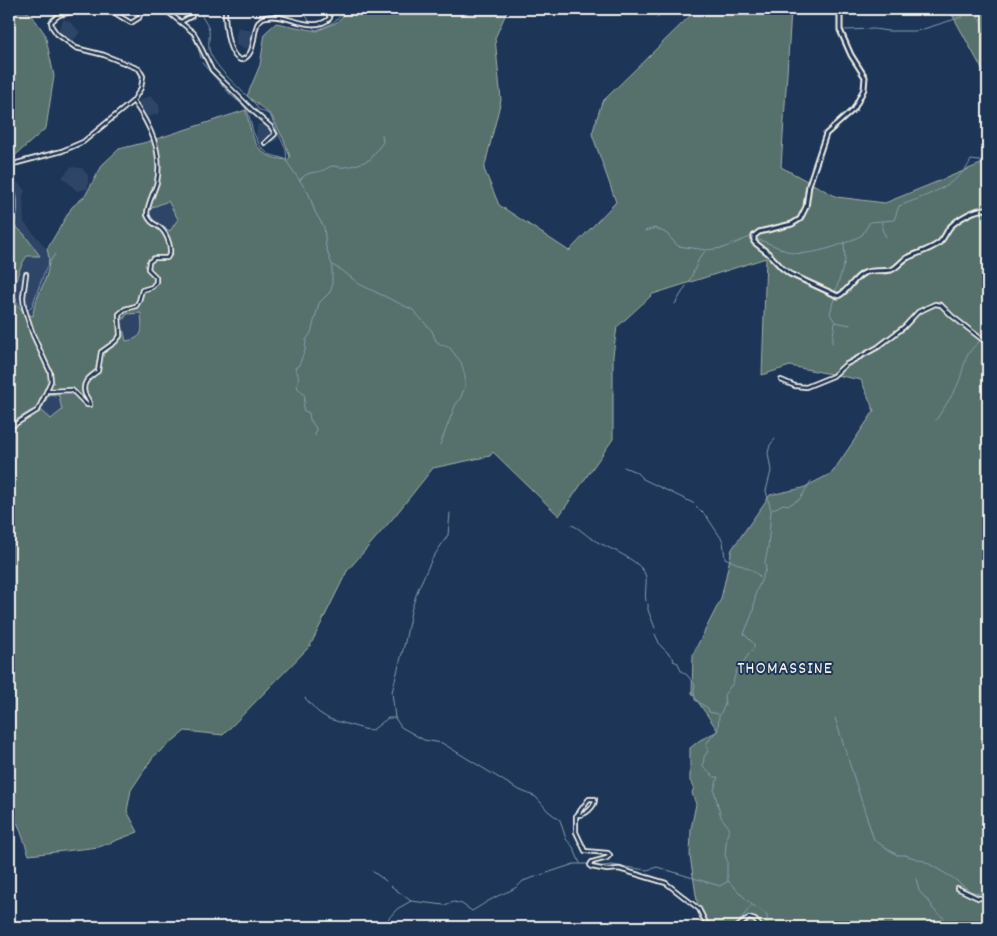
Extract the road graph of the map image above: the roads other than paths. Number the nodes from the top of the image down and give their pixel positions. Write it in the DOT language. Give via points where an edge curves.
graph roads {
  1 [pos="84,9"];
  2 [pos="108,9"];
  3 [pos="142,9"];
  4 [pos="164,9"];
  5 [pos="184,9"];
  6 [pos="192,9"];
  7 [pos="225,9"];
  8 [pos="328,9"];
  9 [pos="840,9"];
  10 [pos="171,14"];
  11 [pos="181,22"];
  12 [pos="133,102"];
  13 [pos="265,143"];
  14 [pos="9,167"];
  15 [pos="988,210"];
  16 [pos="26,274"];
  17 [pos="988,339"];
  18 [pos="781,380"];
  19 [pos="48,391"];
  20 [pos="9,428"];
  21 [pos="577,814"];
  22 [pos="957,888"];
  23 [pos="988,898"];
  24 [pos="708,927"];
  25 [pos="737,927"];
  26 [pos="761,927"];
  1 -- 12 [label="street" via="56,17 52,22 53,29 79,49 139,68 143,82"];
  2 -- 3 [label="street" via="131,23 139,18"];
  4 -- 10 [label="street"];
  5 -- 10 [label="street"];
  6 -- 11 [label="street" via="192,17"];
  7 -- 8 [label="street" via="231,51 241,60 251,52 263,18 270,16 320,24 331,17"];
  9 -- 15 [label="street" via="840,30 850,55 865,77 864,89 854,109 826,134 800,218 792,224 756,234 754,242 790,274 838,296 857,277 871,270 894,268 937,244 957,222 980,210"];
  10 -- 11 [label="street"];
  11 -- 13 [label="street" via="195,34 212,70 272,128 275,134"];
  12 -- 14 [label="street" via="83,142"];
  12 -- 19 [label="street" via="148,123 158,157 157,181 147,217 164,233 170,253 167,258 154,258 149,262 148,269 157,278 156,283 142,290 136,306 119,314 120,336 100,352 98,371 85,383 90,405 72,390"];
  16 -- 19 [label="street" via="24,307 51,375"];
  17 -- 18 [label="street" via="982,340 942,305 935,304 918,312 878,347 845,365 833,376 806,387"];
  19 -- 20 [label="street" via="38,410"];
  21 -- 21 [label="street" via="589,799 594,799 585,813"];
  21 -- 24 [label="street" via="576,831 584,851 610,855 592,862 591,867 619,869 666,883 699,910"];
  22 -- 23 [label="street" via="978,898"];
  25 -- 26 [label="street" via="750,918"];
}
